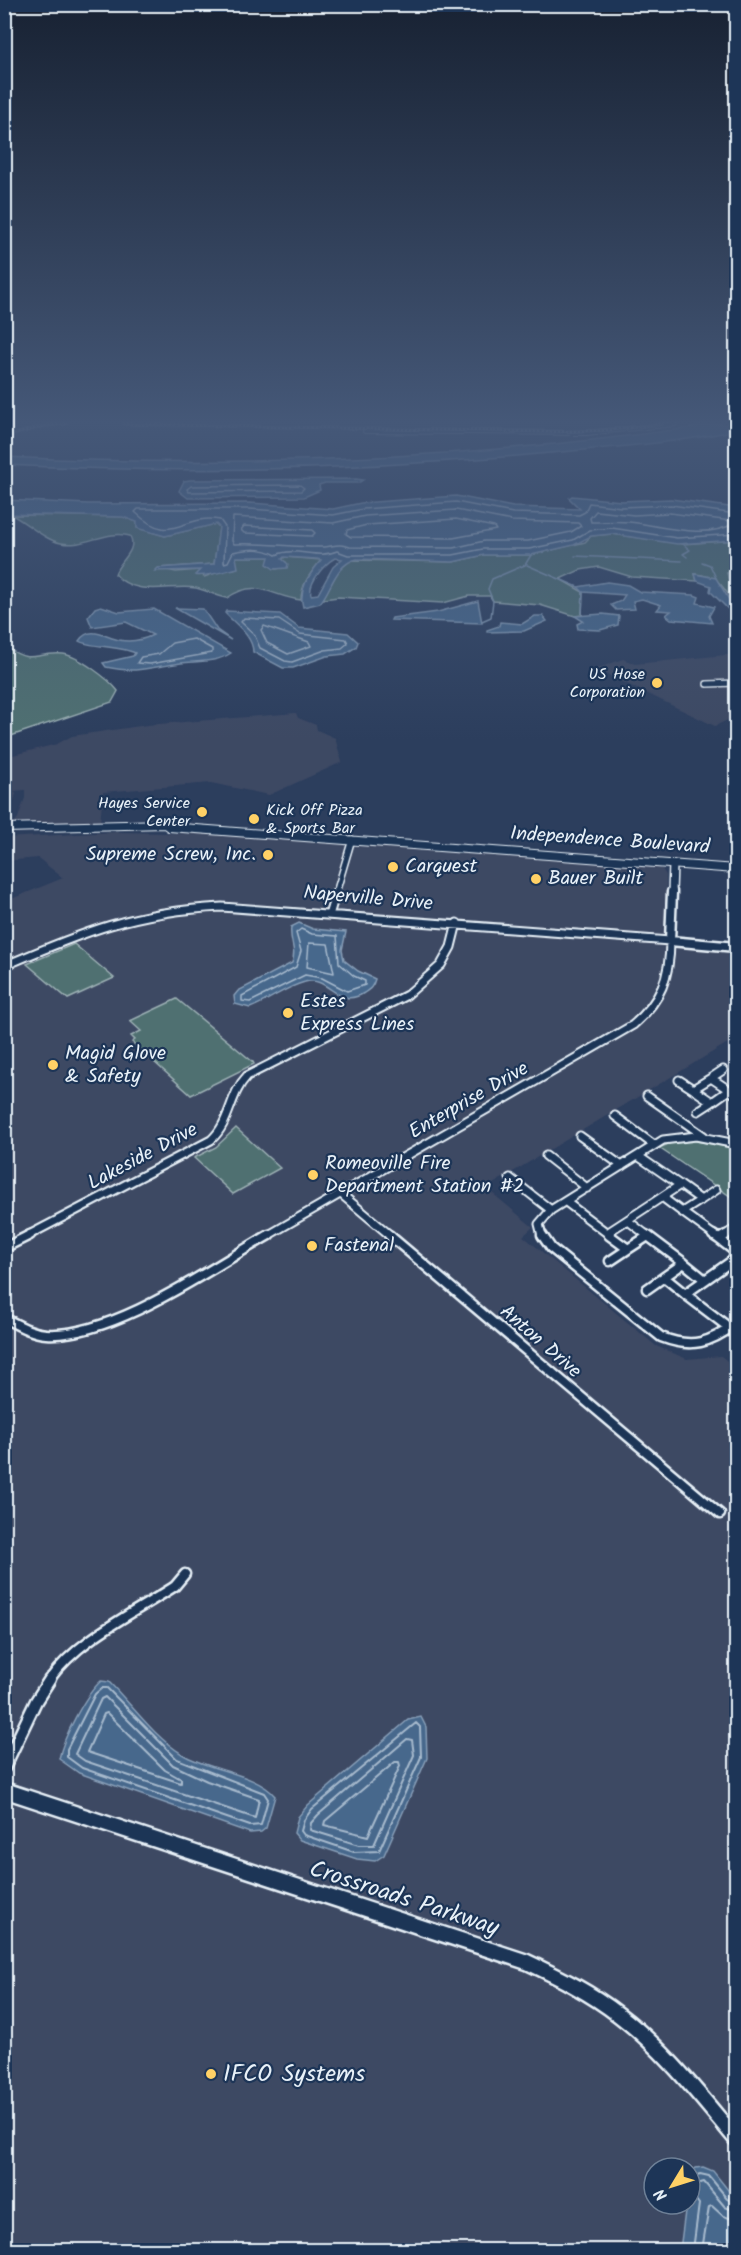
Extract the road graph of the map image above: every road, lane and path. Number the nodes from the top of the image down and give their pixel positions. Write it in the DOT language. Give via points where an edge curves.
graph roads {
  1 [pos="736,683"];
  2 [pos="707,684"];
  3 [pos="5,830"];
  4 [pos="352,839"];
  5 [pos="673,864"];
  6 [pos="736,869"];
  7 [pos="330,912"];
  8 [pos="457,923"];
  9 [pos="670,940"];
  10 [pos="736,947"];
  11 [pos="4,966"];
  12 [pos="723,1070"];
  13 [pos="711,1078"];
  14 [pos="679,1080"];
  15 [pos="693,1089"];
  16 [pos="733,1093"];
  17 [pos="646,1096"];
  18 [pos="712,1102"];
  19 [pos="698,1111"];
  20 [pos="615,1116"];
  21 [pos="580,1136"];
  22 [pos="706,1137"];
  23 [pos="736,1144"];
  24 [pos="654,1145"];
  25 [pos="546,1156"];
  26 [pos="638,1156"];
  27 [pos="622,1166"];
  28 [pos="510,1178"];
  29 [pos="680,1185"];
  30 [pos="587,1188"];
  31 [pos="716,1190"];
  32 [pos="340,1192"];
  33 [pos="662,1197"];
  34 [pos="701,1200"];
  35 [pos="566,1202"];
  36 [pos="551,1210"];
  37 [pos="682,1212"];
  38 [pos="627,1220"];
  39 [pos="736,1227"];
  40 [pos="607,1233"];
  41 [pos="648,1236"];
  42 [pos="719,1239"];
  43 [pos="4,1248"];
  44 [pos="628,1249"];
  45 [pos="736,1252"];
  46 [pos="736,1258"];
  47 [pos="610,1261"];
  48 [pos="684,1263"];
  49 [pos="664,1277"];
  50 [pos="705,1280"];
  51 [pos="646,1289"];
  52 [pos="685,1294"];
  53 [pos="4,1318"];
  54 [pos="734,1329"];
  55 [pos="720,1515"];
  56 [pos="185,1574"];
  57 [pos="4,1767"];
  58 [pos="4,1790"];
  59 [pos="736,2139"];
  1 -- 2 [label="street"];
  3 -- 4 [label="main road, Independence Boulevard" via="169,827"];
  4 -- 5 [label="main road, Independence Boulevard"];
  4 -- 7 [label="street"];
  5 -- 6 [label="main road, Independence Boulevard"];
  5 -- 9 [label="street, Enterprise Drive"];
  7 -- 8 [label="street, Naperville Drive"];
  7 -- 11 [label="street, Naperville Drive" via="241,906 161,912 95,928"];
  8 -- 9 [label="street, Naperville Drive"];
  8 -- 43 [label="street, Lakeside Drive" via="451,951 429,979 239,1083 224,1131"];
  9 -- 10 [label="street, Naperville Drive"];
  9 -- 32 [label="street, Enterprise Drive" via="671,963 666,985 639,1021"];
  12 -- 13 [label="street"];
  13 -- 15 [label="street"];
  13 -- 16 [label="street"];
  14 -- 15 [label="street"];
  15 -- 18 [label="street"];
  16 -- 18 [label="street"];
  17 -- 22 [label="street"];
  18 -- 19 [label="street"];
  20 -- 24 [label="street"];
  21 -- 27 [label="street"];
  22 -- 23 [label="street"];
  22 -- 24 [label="street" via="679,1136"];
  24 -- 26 [label="street"];
  25 -- 30 [label="street"];
  26 -- 27 [label="street"];
  26 -- 29 [label="street"];
  27 -- 30 [label="street"];
  28 -- 36 [label="street"];
  29 -- 33 [label="street"];
  29 -- 34 [label="street"];
  30 -- 35 [label="street"];
  31 -- 34 [label="street"];
  32 -- 53 [label="street, Enterprise Drive" via="121,1318 78,1332 34,1332"];
  32 -- 55 [label="street, Anton Drive"];
  33 -- 37 [label="street"];
  33 -- 38 [label="street"];
  34 -- 37 [label="street"];
  35 -- 36 [label="street"];
  35 -- 40 [label="street"];
  36 -- 54 [label="street" via="539,1224 543,1240 662,1337 675,1344 699,1346"];
  37 -- 42 [label="street"];
  38 -- 40 [label="street"];
  38 -- 41 [label="street"];
  39 -- 42 [label="street"];
  40 -- 44 [label="street"];
  41 -- 44 [label="street"];
  41 -- 48 [label="street"];
  42 -- 45 [label="street"];
  44 -- 47 [label="street"];
  46 -- 50 [label="street"];
  48 -- 49 [label="street"];
  48 -- 50 [label="street"];
  49 -- 51 [label="street"];
  49 -- 52 [label="street"];
  50 -- 52 [label="street"];
  52 -- 54 [label="street"];
  56 -- 57 [label="street" via="175,1586 60,1667 42,1693"];
  58 -- 59 [label="street, Crossroads Parkway" via="527,1962 566,1980 602,2001 657,2048"];
}
